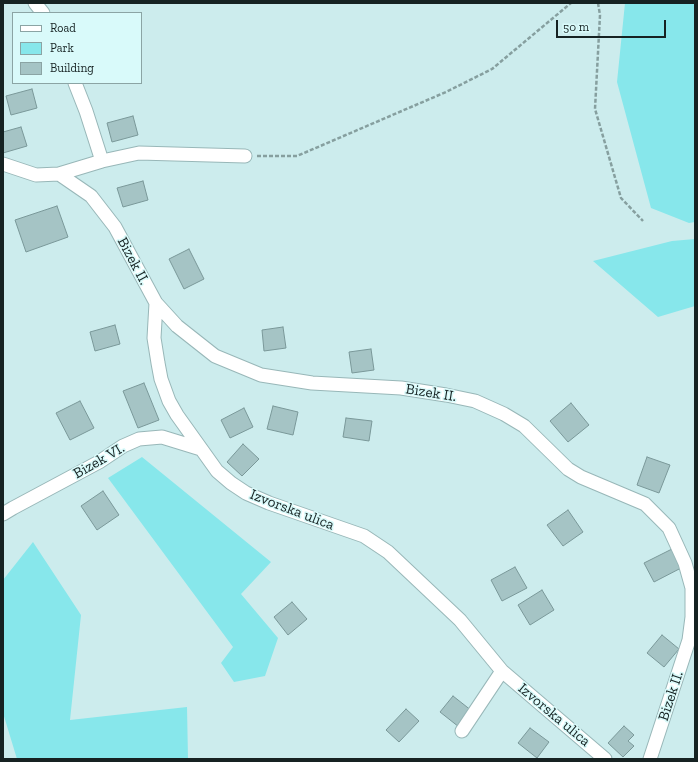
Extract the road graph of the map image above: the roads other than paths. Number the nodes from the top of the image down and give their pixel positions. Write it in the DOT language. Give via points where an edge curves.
graph roads {
  1 [pos="35,3"];
  2 [pos="42,12"];
  3 [pos="75,84"];
  4 [pos="245,156"];
  5 [pos="102,161"];
  6 [pos="3,164"];
  7 [pos="59,174"];
  8 [pos="156,303"];
  9 [pos="201,449"];
  10 [pos="3,514"];
  11 [pos="502,671"];
  12 [pos="462,731"];
  13 [pos="605,759"];
  14 [pos="650,759"];
  1 -- 2 [label="street"];
  3 -- 5 [label="street"];
  4 -- 5 [label="street" via="139,153"];
  5 -- 7 [label="street"];
  6 -- 7 [label="street" via="36,175"];
  7 -- 8 [label="street, Bizek II." via="91,196 115,226"];
  8 -- 9 [label="street, Izvorska ulica" via="154,338 161,379 168,401"];
  8 -- 14 [label="street, Bizek II." via="177,326 215,356 261,375 312,383 401,388 475,401 524,426 568,469 581,477 645,504 669,528 685,563 692,588 689,640"];
  9 -- 10 [label="street, Bizek VI." via="162,437 139,439"];
  9 -- 11 [label="street, Izvorska ulica" via="217,471 246,493 364,536 388,552 460,620"];
  11 -- 12 [label="street"];
  11 -- 13 [label="street, Izvorska ulica"];
}
